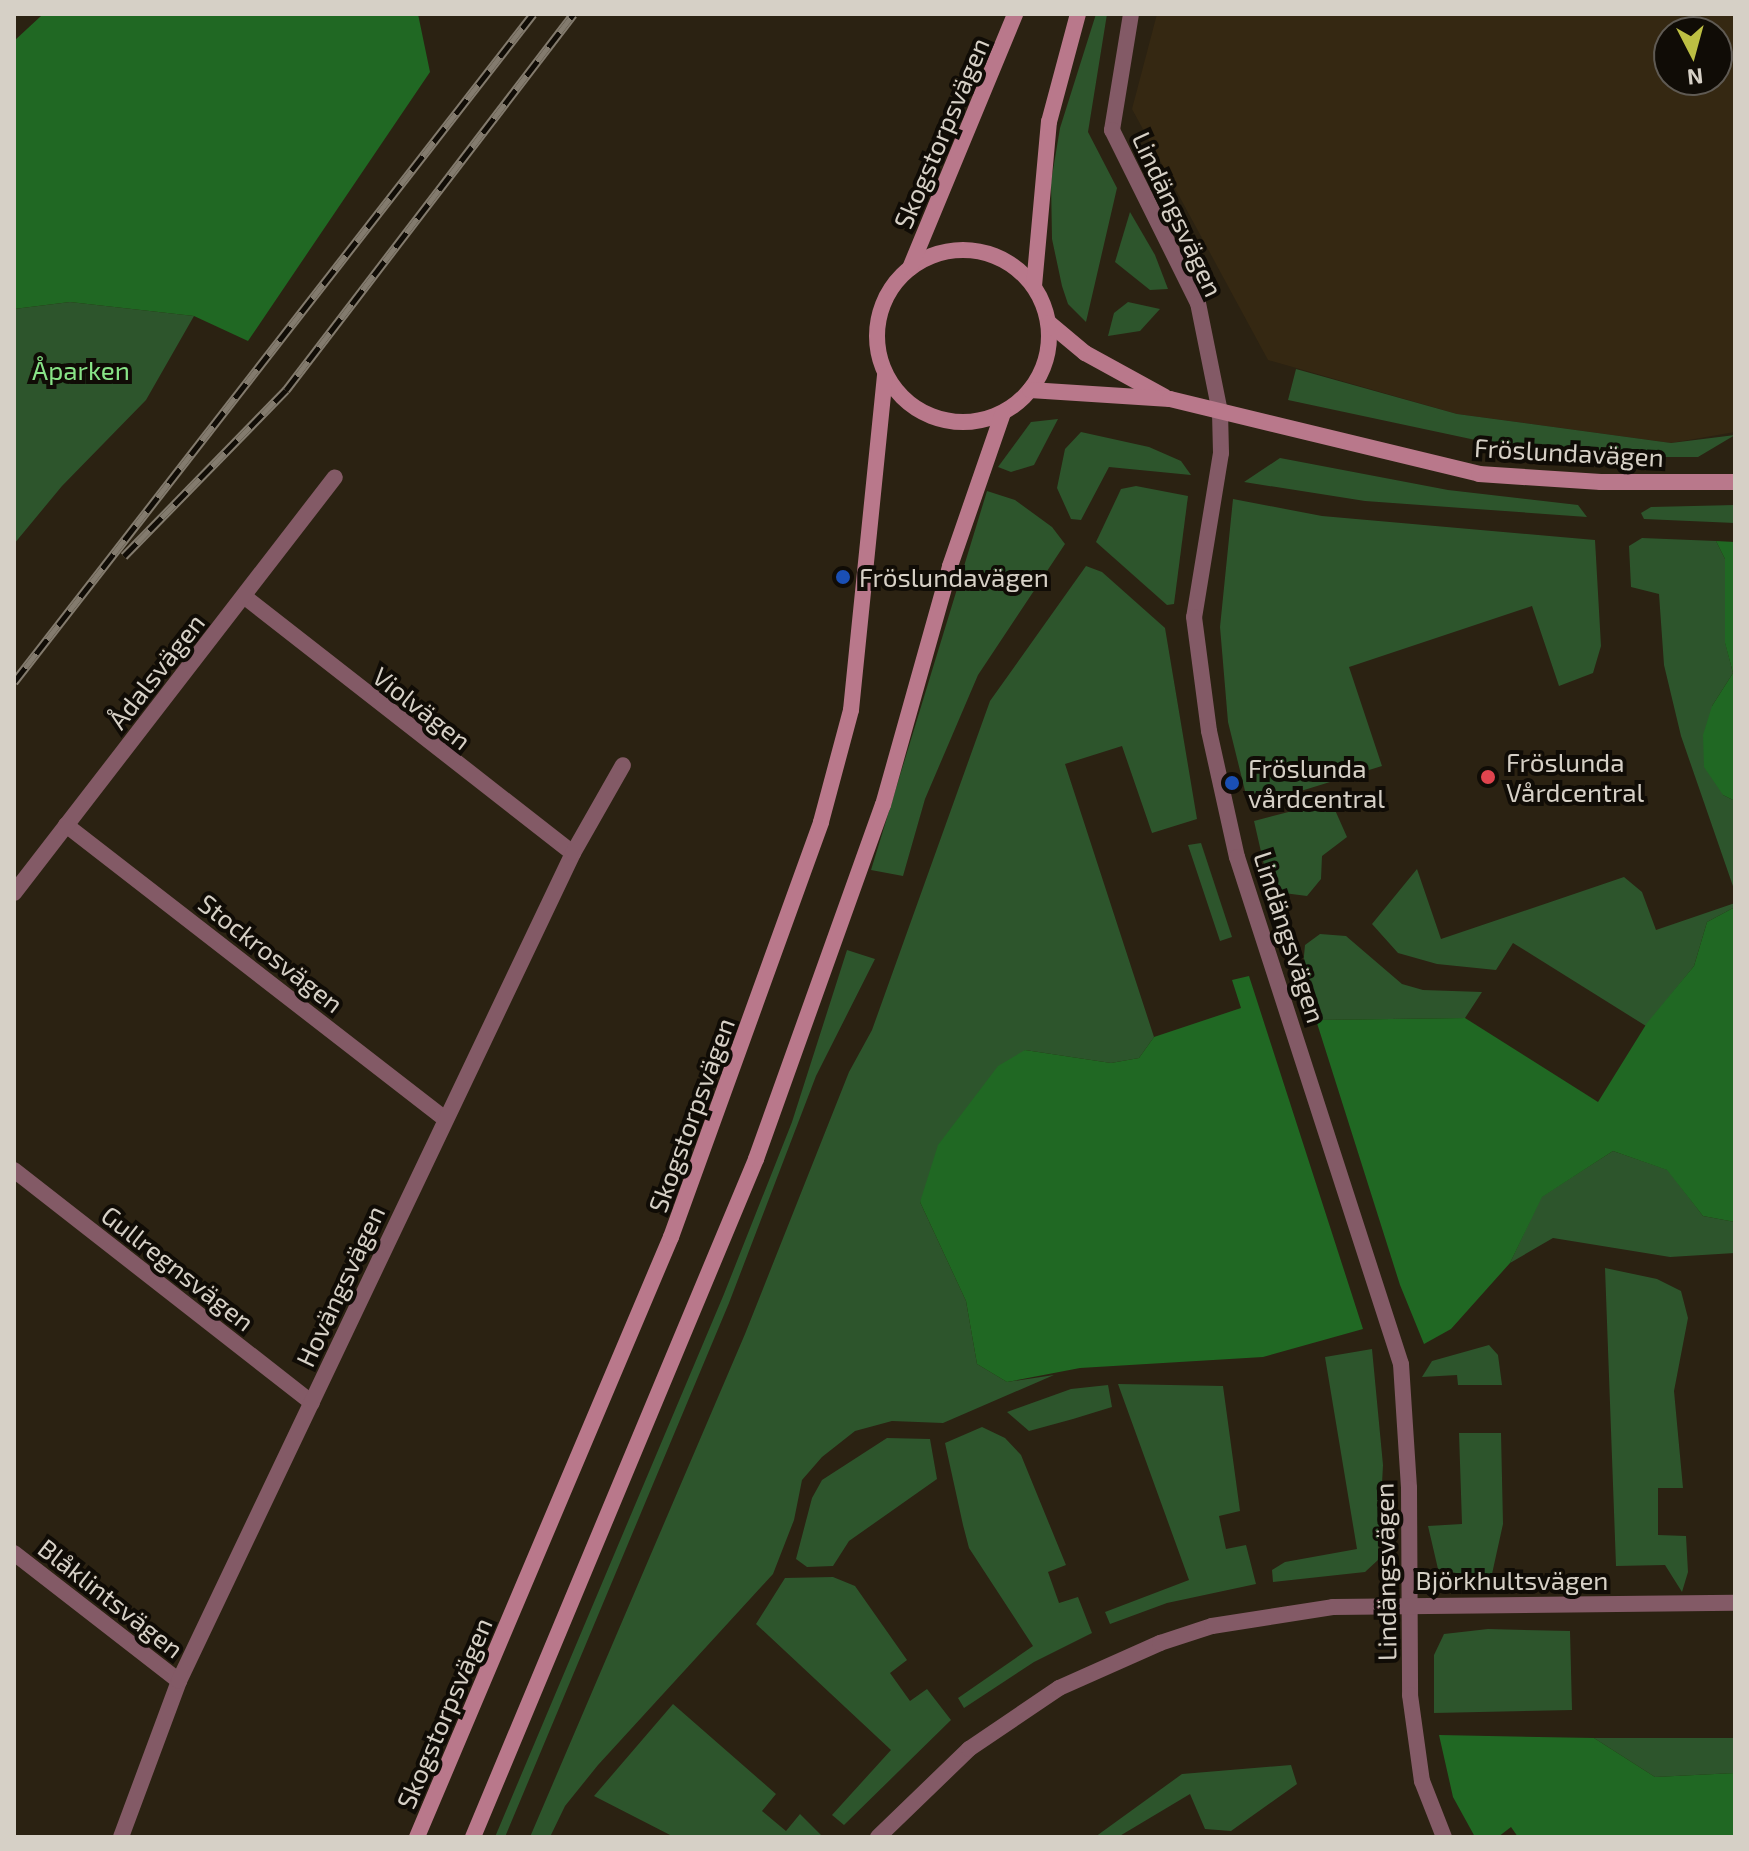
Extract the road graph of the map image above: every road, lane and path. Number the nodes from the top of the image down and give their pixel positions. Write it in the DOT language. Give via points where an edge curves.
graph roads {
  1 [pos="1015,14"];
  2 [pos="1078,14"];
  3 [pos="1131,14"];
  4 [pos="909,269"];
  5 [pos="1034,286"];
  6 [pos="1049,323"];
  7 [pos="885,375"];
  8 [pos="1030,390"];
  9 [pos="1170,399"];
  10 [pos="1220,412"];
  11 [pos="1003,413"];
  12 [pos="335,477"];
  13 [pos="1735,482"];
  14 [pos="245,597"];
  15 [pos="623,765"];
  16 [pos="66,825"];
  17 [pos="573,853"];
  18 [pos="14,893"];
  19 [pos="445,1119"];
  20 [pos="14,1170"];
  21 [pos="312,1403"];
  22 [pos="14,1553"];
  23 [pos="1735,1603"];
  24 [pos="1408,1604"];
  25 [pos="179,1681"];
  26 [pos="121,1837"];
  27 [pos="417,1837"];
  28 [pos="473,1837"];
  29 [pos="878,1837"];
  30 [pos="1444,1837"];
  1 -- 4 [label="main road, Skogstorpsvägen"];
  2 -- 5 [label="main road" via="1049,122"];
  3 -- 10 [label="street, Lindängsvägen" via="1112,130 1198,303"];
  4 -- 5 [label="main road" via="941,254 971,251 1006,261"];
  4 -- 7 [label="main road" via="881,308 877,342"];
  5 -- 6 [label="main road"];
  6 -- 8 [label="main road" via="1048,353"];
  6 -- 9 [label="main road, Fröslundavägen" via="1085,353"];
  7 -- 11 [label="main road" via="909,404 942,420 976,421"];
  7 -- 27 [label="main road, Skogstorpsvägen" via="853,695 821,822 671,1237"];
  8 -- 9 [label="main road, Fröslundavägen"];
  8 -- 11 [label="main road"];
  9 -- 10 [label="main road, Fröslundavägen"];
  10 -- 13 [label="main road, Fröslundavägen" via="1479,474 1601,482"];
  10 -- 24 [label="street, Lindängsvägen" via="1221,453 1194,617 1209,731 1237,857 1401,1364"];
  11 -- 28 [label="main road" via="950,566 883,805 756,1159"];
  12 -- 14 [label="street, Ådalsvägen"];
  14 -- 16 [label="street, Ådalsvägen"];
  14 -- 17 [label="street, Violvägen"];
  15 -- 17 [label="street, Hovängsvägen"];
  16 -- 18 [label="street, Ådalsvägen"];
  16 -- 19 [label="street, Stockrosvägen"];
  17 -- 19 [label="street, Hovängsvägen"];
  19 -- 21 [label="street, Hovängsvägen"];
  20 -- 21 [label="street, Gullregnsvägen"];
  21 -- 25 [label="street, Hovängsvägen"];
  22 -- 25 [label="street, Blåklintsvägen"];
  23 -- 24 [label="street, Björkhultsvägen"];
  24 -- 29 [label="street, Björkhultsvägen" via="1273,1614 1160,1643 1059,1688 1010,1720 927,1785"];
  24 -- 30 [label="street, Lindängsvägen" via="1416,1748"];
  25 -- 26 [label="street, Hovängsvägen"];
}
